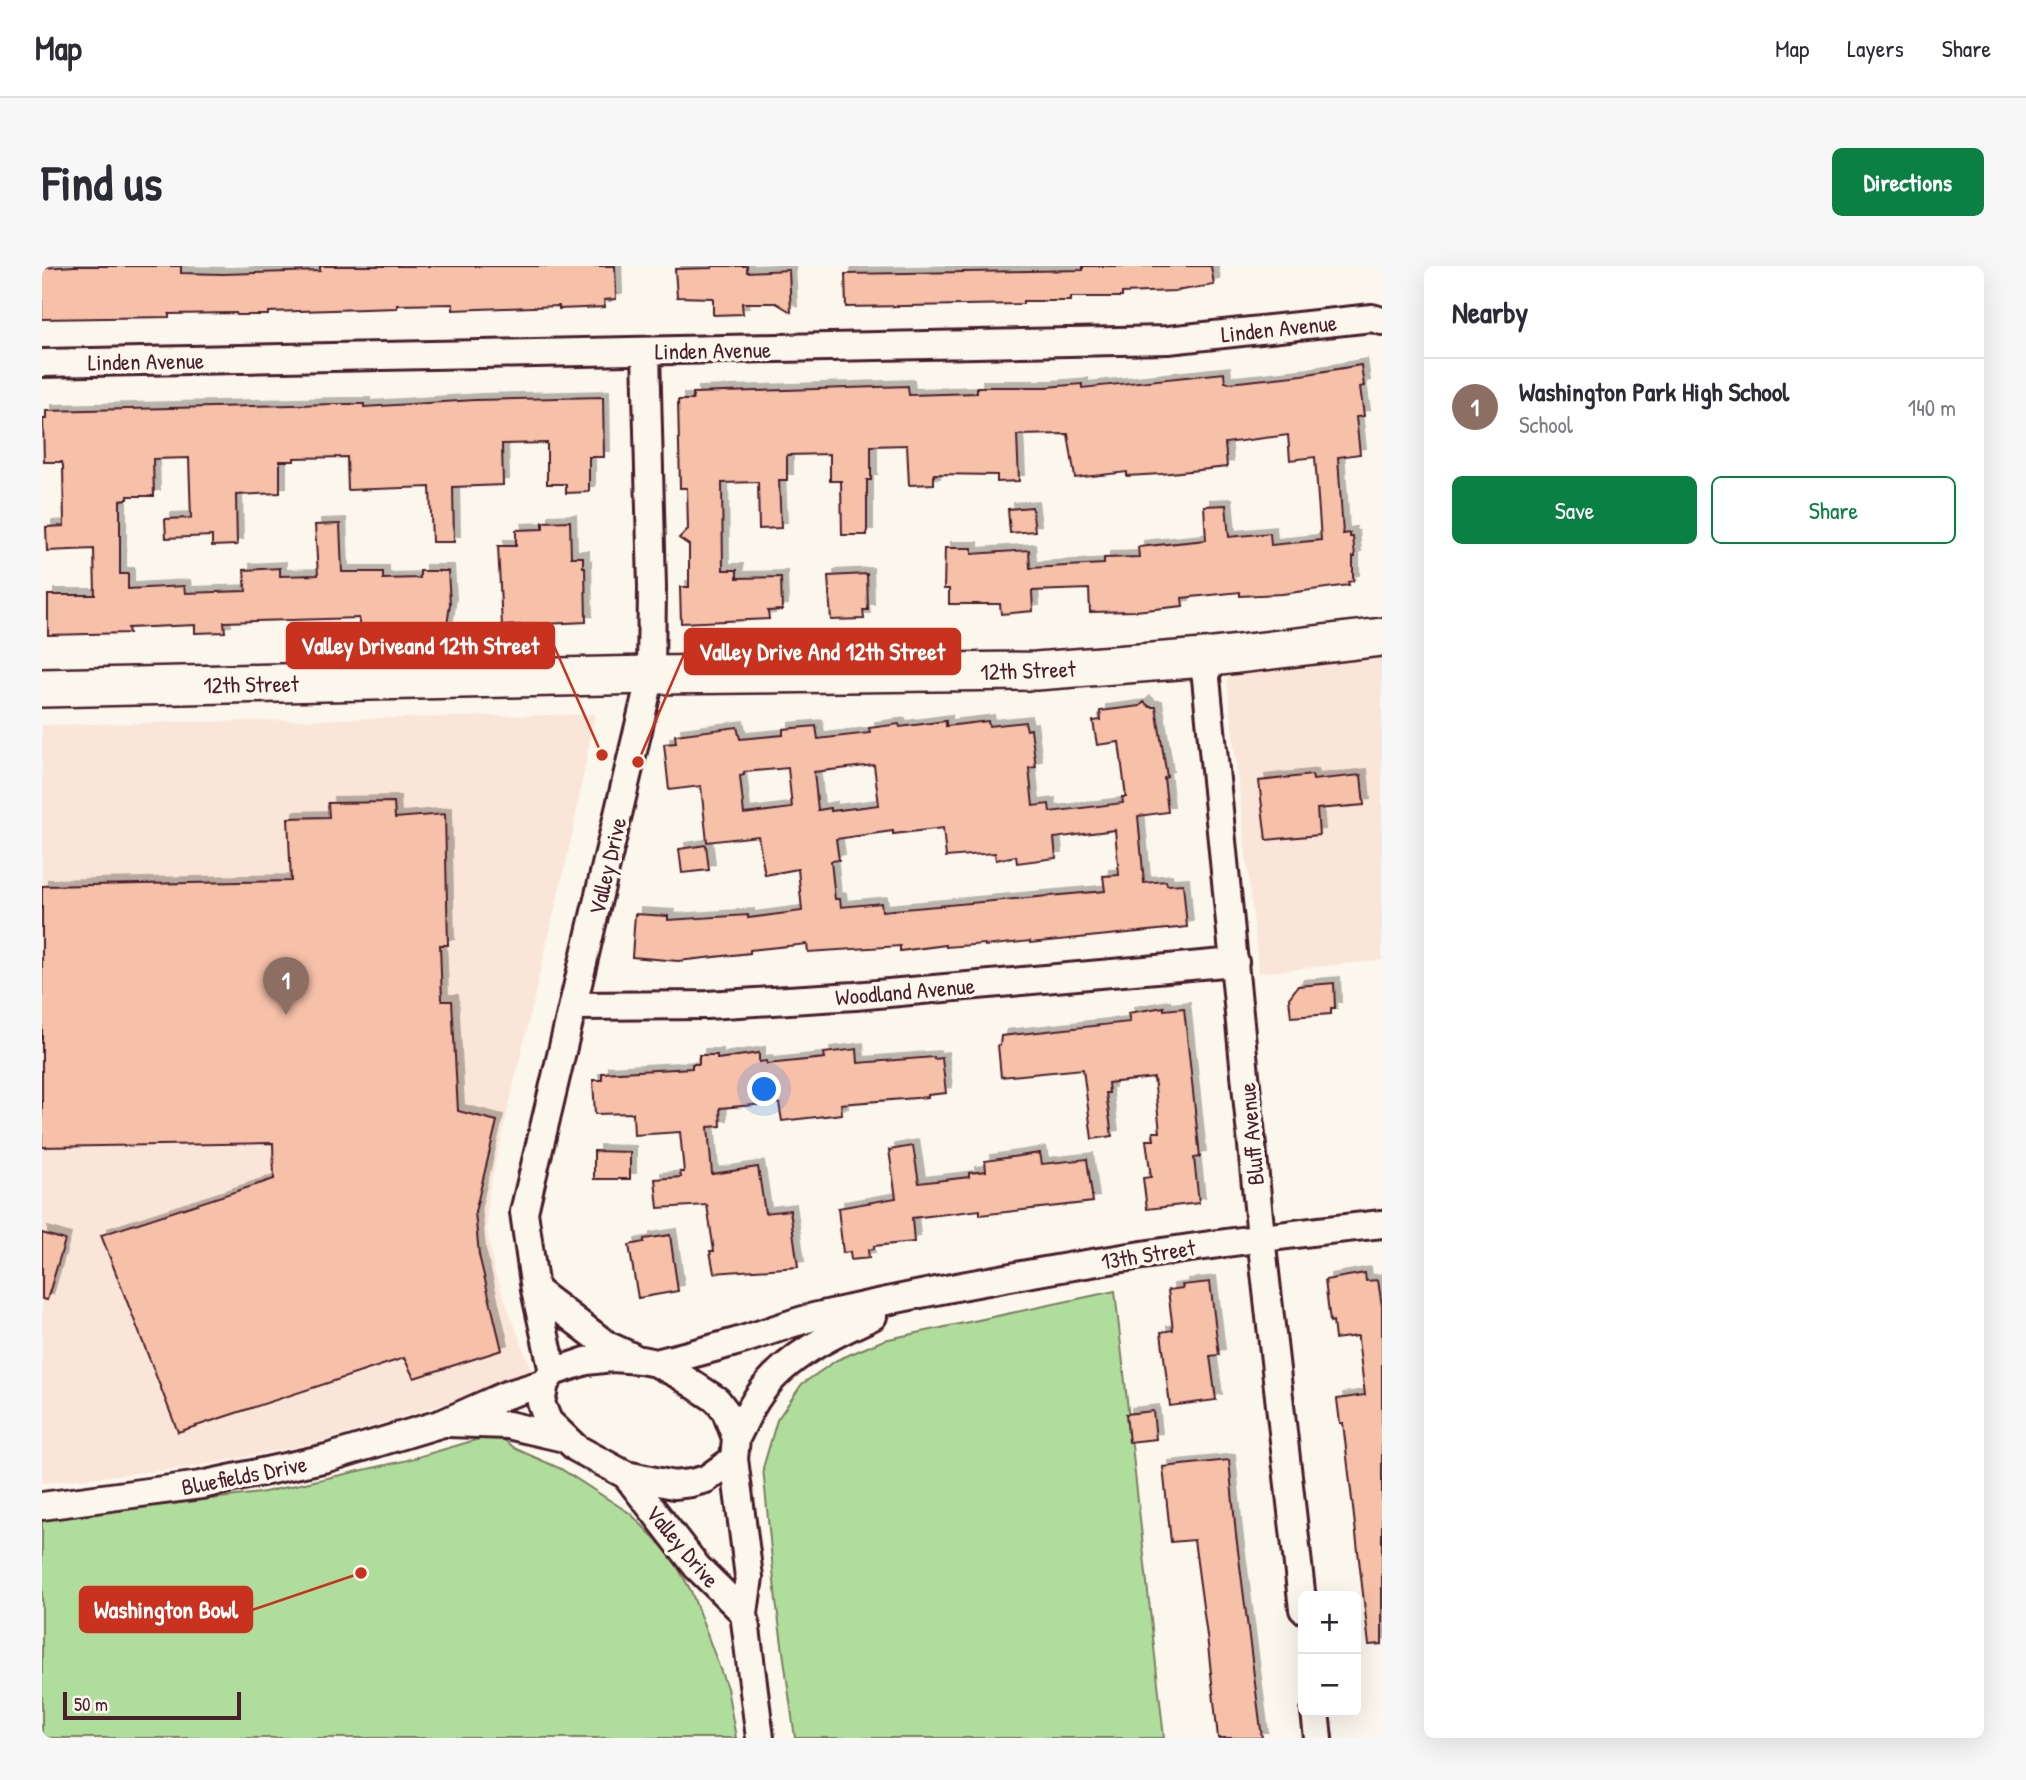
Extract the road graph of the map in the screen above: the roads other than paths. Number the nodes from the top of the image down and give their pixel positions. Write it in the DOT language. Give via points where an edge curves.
graph roads {
  1 [pos="1382,321"];
  2 [pos="646,352"];
  3 [pos="42,363"];
  4 [pos="1382,637"];
  5 [pos="1204,658"];
  6 [pos="651,676"];
  7 [pos="42,688"];
  8 [pos="1235,962"];
  9 [pos="574,1006"];
  10 [pos="1382,1224"];
  11 [pos="1261,1237"];
  12 [pos="536,1290"];
  13 [pos="916,1297"];
  14 [pos="648,1362"];
  15 [pos="549,1377"];
  16 [pos="443,1423"];
  17 [pos="564,1438"];
  18 [pos="735,1448"];
  19 [pos="626,1475"];
  20 [pos="42,1506"];
  21 [pos="1301,1591"];
  22 [pos="744,1613"];
  23 [pos="1316,1717"];
  24 [pos="760,1738"];
  25 [pos="1318,1738"];
  1 -- 2 [label="street, Linden Avenue" via="1372,318 1168,340"];
  2 -- 3 [label="street, Linden Avenue"];
  2 -- 6 [label="street, Valley Drive"];
  4 -- 5 [label="street, 12th Street"];
  5 -- 6 [label="street, 12th Street" via="1036,671"];
  5 -- 8 [label="street, Bluff Avenue"];
  6 -- 7 [label="street, 12th Street"];
  6 -- 9 [label="street, Valley Drive"];
  8 -- 9 [label="street, Woodland Avenue" via="855,996 707,1005"];
  8 -- 11 [label="street, Bluff Avenue"];
  9 -- 12 [label="street, Valley Drive" via="524,1212"];
  10 -- 11 [label="street, 13th Street"];
  11 -- 13 [label="street, 13th Street"];
  11 -- 21 [label="street, Bluff Avenue"];
  12 -- 14 [label="street" via="607,1345"];
  12 -- 15 [label="street, Valley Drive"];
  13 -- 14 [label="street, 13th Street" via="815,1317 732,1343"];
  13 -- 18 [label="street, 13th Street" via="831,1335 783,1369 760,1393"];
  14 -- 15 [label="street" via="586,1361"];
  14 -- 18 [label="street" via="717,1400 726,1412"];
  15 -- 16 [label="street, Bluefields Drive"];
  15 -- 17 [label="street" via="541,1395 543,1409"];
  16 -- 17 [label="street, Bluefields Drive" via="508,1425"];
  16 -- 20 [label="street, Bluefields Drive" via="327,1458 201,1485"];
  17 -- 19 [label="street"];
  18 -- 19 [label="street" via="706,1479 691,1483 674,1485"];
  18 -- 22 [label="street, Valley Drive" via="749,1577"];
  19 -- 22 [label="street, Valley Drive" via="697,1567"];
  22 -- 24 [label="street, Valley Drive"];
  23 -- 25 [label="street"];
}
